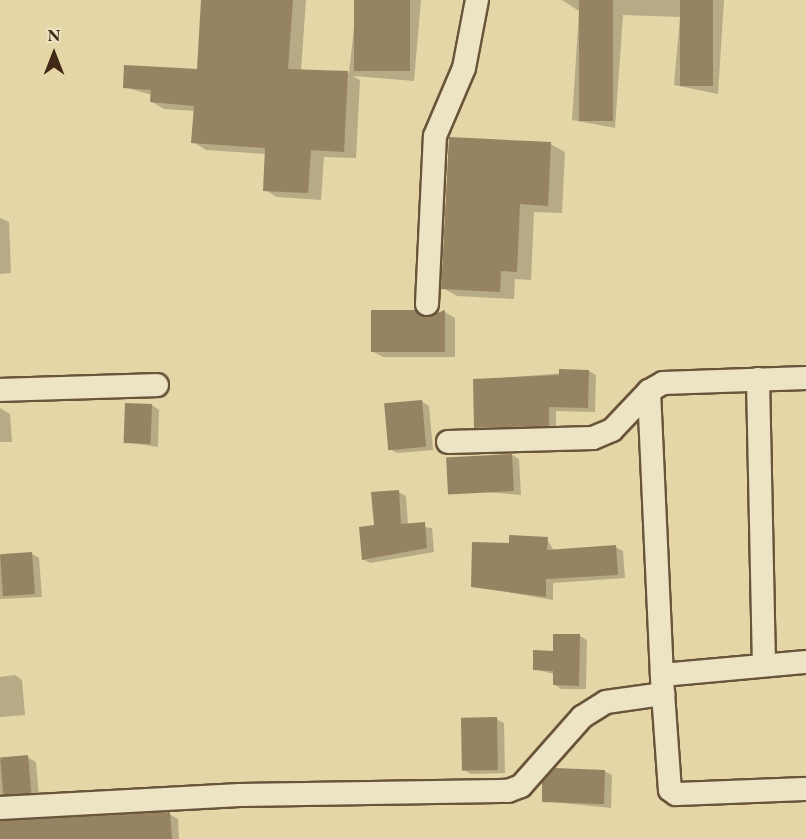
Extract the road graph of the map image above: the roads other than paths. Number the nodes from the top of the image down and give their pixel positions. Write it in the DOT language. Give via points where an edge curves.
graph roads {
  1 [pos="477,0"];
  2 [pos="427,304"];
  3 [pos="806,378"];
  4 [pos="758,379"];
  5 [pos="157,385"];
  6 [pos="0,390"];
  7 [pos="649,391"];
  8 [pos="448,442"];
  9 [pos="806,662"];
  10 [pos="764,665"];
  11 [pos="662,684"];
  12 [pos="806,789"];
  13 [pos="0,808"];
  1 -- 2 [label="street" via="464,68 435,136"];
  3 -- 4 [label="street"];
  4 -- 7 [label="street" via="663,382"];
  4 -- 10 [label="street"];
  5 -- 6 [label="street"];
  7 -- 8 [label="street" via="612,430 593,438"];
  7 -- 11 [label="street"];
  9 -- 10 [label="street"];
  10 -- 11 [label="street"];
  11 -- 12 [label="street" via="668,784 676,794"];
  11 -- 13 [label="street" via="606,702 582,717 521,786 508,792 240,795"];
}
